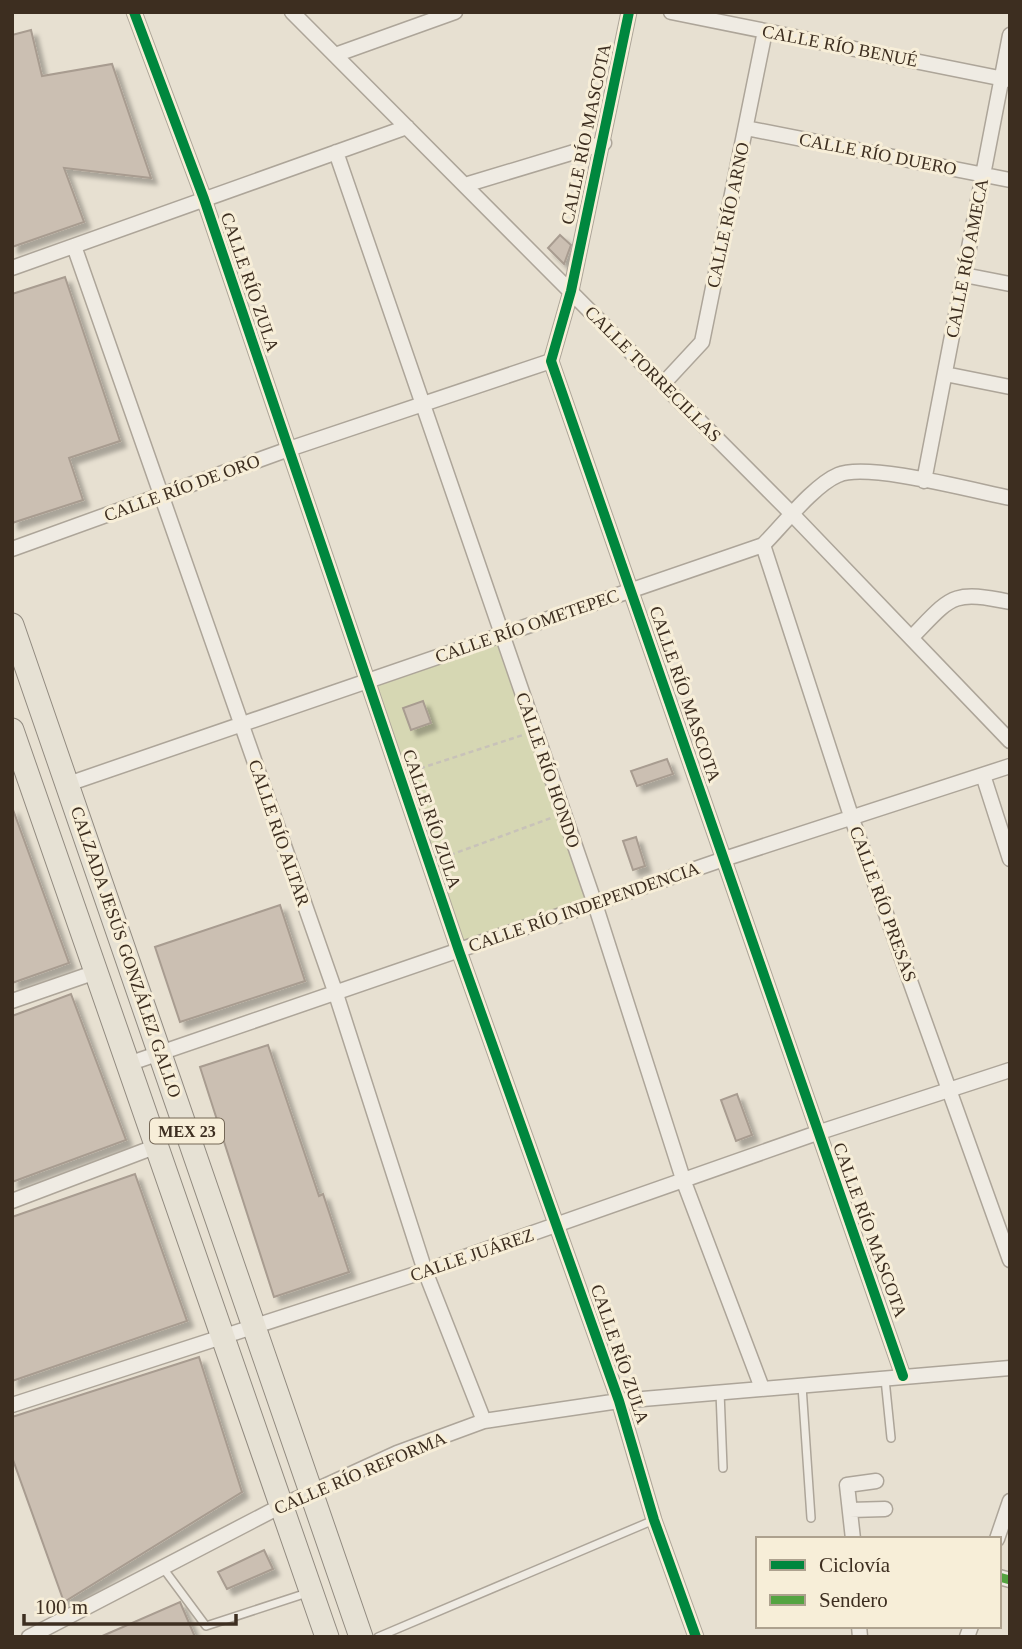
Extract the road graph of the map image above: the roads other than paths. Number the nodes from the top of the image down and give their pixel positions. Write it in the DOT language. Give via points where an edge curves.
graph roads {
  1 [pos="134,12"];
  2 [pos="292,12"];
  3 [pos="455,12"];
  4 [pos="629,12"];
  5 [pos="670,12"];
  6 [pos="765,31"];
  7 [pos="1010,35"];
  8 [pos="335,55"];
  9 [pos="1006,79"];
  10 [pos="407,127"];
  11 [pos="746,128"];
  12 [pos="604,143"];
  13 [pos="335,152"];
  14 [pos="983,175"];
  15 [pos="1010,180"];
  16 [pos="465,185"];
  17 [pos="204,199"];
  18 [pos="74,246"];
  19 [pos="12,268"];
  20 [pos="964,275"];
  21 [pos="1010,284"];
  22 [pos="571,291"];
  23 [pos="551,361"];
  24 [pos="945,374"];
  25 [pos="663,384"];
  26 [pos="1010,387"];
  27 [pos="422,404"];
  28 [pos="289,449"];
  29 [pos="924,481"];
  30 [pos="162,495"];
  31 [pos="1010,498"];
  32 [pos="793,515"];
  33 [pos="763,545"];
  34 [pos="12,549"];
  35 [pos="631,590"];
  36 [pos="1010,602"];
  37 [pos="12,625"];
  38 [pos="502,635"];
  39 [pos="911,638"];
  40 [pos="367,681"];
  41 [pos="241,724"];
  42 [pos="12,730"];
  43 [pos="1010,741"];
  44 [pos="1010,766"];
  45 [pos="983,775"];
  46 [pos="68,784"];
  47 [pos="852,819"];
  48 [pos="724,859"];
  49 [pos="1010,859"];
  50 [pos="595,904"];
  51 [pos="459,951"];
  52 [pos="96,972"];
  53 [pos="335,994"];
  54 [pos="12,1001"];
  55 [pos="161,1054"];
  56 [pos="128,1064"];
  57 [pos="1010,1070"];
  58 [pos="949,1088"];
  59 [pos="817,1133"];
  60 [pos="157,1146"];
  61 [pos="684,1182"];
  62 [pos="12,1201"];
  63 [pos="558,1225"];
  64 [pos="1010,1260"];
  65 [pos="425,1271"];
  66 [pos="254,1324"];
  67 [pos="223,1337"];
  68 [pos="1010,1368"];
  69 [pos="904,1376"];
  70 [pos="885,1378"];
  71 [pos="802,1385"];
  72 [pos="762,1388"];
  73 [pos="720,1391"];
  74 [pos="619,1401"];
  75 [pos="12,1405"];
  76 [pos="484,1421"];
  77 [pos="891,1438"];
  78 [pos="723,1468"];
  79 [pos="876,1481"];
  80 [pos="311,1494"];
  81 [pos="1010,1501"];
  82 [pos="281,1506"];
  83 [pos="885,1509"];
  84 [pos="850,1510"];
  85 [pos="811,1518"];
  86 [pos="654,1520"];
  87 [pos="853,1537"];
  88 [pos="998,1537"];
  89 [pos="163,1568"];
  90 [pos="311,1591"];
  91 [pos="29,1637"];
  92 [pos="327,1637"];
  93 [pos="361,1637"];
  94 [pos="378,1637"];
  95 [pos="696,1637"];
  1 -- 17 [label="street, CALLE RÍO ZULA"];
  2 -- 8 [label="street, CALLE TORRECILLAS"];
  3 -- 8 [label="street"];
  4 -- 12 [label="street, CALLE RÍO MASCOTA"];
  5 -- 6 [label="street, CALLE RÍO BENUÉ"];
  6 -- 9 [label="street, CALLE RÍO BENUÉ"];
  6 -- 11 [label="street, CALLE RÍO ARNO"];
  7 -- 9 [label="street, CALLE RÍO AMECA"];
  8 -- 10 [label="street, CALLE TORRECILLAS"];
  9 -- 14 [label="street, CALLE RÍO AMECA"];
  10 -- 13 [label="street"];
  10 -- 16 [label="street, CALLE TORRECILLAS"];
  11 -- 14 [label="street, CALLE RÍO DUERO"];
  11 -- 25 [label="street, CALLE RÍO ARNO" via="702,342"];
  12 -- 16 [label="street"];
  12 -- 22 [label="street, CALLE RÍO MASCOTA"];
  13 -- 17 [label="street"];
  13 -- 27 [label="street, CALLE RÍO HONDO"];
  14 -- 15 [label="street, CALLE RÍO DUERO"];
  14 -- 20 [label="street, CALLE RÍO AMECA"];
  16 -- 22 [label="street, CALLE TORRECILLAS"];
  17 -- 18 [label="street"];
  17 -- 28 [label="street, CALLE RÍO ZULA"];
  18 -- 19 [label="street"];
  18 -- 30 [label="street, CALLE RÍO ALTAR"];
  20 -- 21 [label="street"];
  20 -- 24 [label="street, CALLE RÍO AMECA"];
  22 -- 23 [label="street, CALLE RÍO MASCOTA"];
  22 -- 25 [label="street, CALLE TORRECILLAS"];
  23 -- 27 [label="street, CALLE RÍO DE ORO"];
  23 -- 35 [label="street, CALLE RÍO MASCOTA"];
  24 -- 26 [label="street"];
  24 -- 29 [label="street, CALLE RÍO AMECA"];
  25 -- 32 [label="street, CALLE TORRECILLAS"];
  27 -- 28 [label="street, CALLE RÍO DE ORO"];
  27 -- 38 [label="street, CALLE RÍO HONDO"];
  28 -- 30 [label="street, CALLE RÍO DE ORO"];
  28 -- 40 [label="street, CALLE RÍO ZULA"];
  29 -- 31 [label="street, CALLE RÍO OMETEPEC"];
  29 -- 32 [label="street, CALLE RÍO OMETEPEC" via="841,473"];
  30 -- 34 [label="street, CALLE RÍO DE ORO"];
  30 -- 41 [label="street, CALLE RÍO ALTAR"];
  32 -- 33 [label="street, CALLE RÍO OMETEPEC"];
  32 -- 39 [label="street, CALLE TORRECILLAS"];
  33 -- 35 [label="street, CALLE RÍO OMETEPEC"];
  33 -- 47 [label="street, CALLE RÍO PRESAS"];
  35 -- 38 [label="street, CALLE RÍO OMETEPEC"];
  35 -- 48 [label="street, CALLE RÍO MASCOTA"];
  36 -- 39 [label="street" via="957,596"];
  37 -- 46 [label="main road, CALZADA JESÚS GONZÁLEZ GALLO / MEX 23"];
  38 -- 40 [label="street, CALLE RÍO OMETEPEC"];
  38 -- 50 [label="street, CALLE RÍO HONDO"];
  39 -- 43 [label="street, CALLE TORRECILLAS"];
  40 -- 41 [label="street, CALLE RÍO OMETEPEC"];
  40 -- 51 [label="street, CALLE RÍO ZULA"];
  41 -- 46 [label="street, CALLE RÍO OMETEPEC"];
  41 -- 53 [label="street, CALLE RÍO ALTAR"];
  42 -- 52 [label="main road, CALZADA JESÚS GONZÁLEZ GALLO / MEX 23"];
  44 -- 45 [label="street, CALLE RÍO INDEPENDENCIA"];
  45 -- 47 [label="street, CALLE RÍO INDEPENDENCIA"];
  45 -- 49 [label="street"];
  46 -- 55 [label="main road, CALZADA JESÚS GONZÁLEZ GALLO / MEX 23"];
  47 -- 48 [label="street, CALLE RÍO INDEPENDENCIA"];
  47 -- 58 [label="street, CALLE RÍO PRESAS"];
  48 -- 50 [label="street, CALLE RÍO INDEPENDENCIA"];
  48 -- 59 [label="street, CALLE RÍO MASCOTA"];
  50 -- 51 [label="street, CALLE RÍO INDEPENDENCIA"];
  50 -- 61 [label="street, CALLE RÍO HONDO"];
  51 -- 53 [label="street, CALLE RÍO INDEPENDENCIA"];
  51 -- 63 [label="street, CALLE RÍO ZULA"];
  52 -- 54 [label="street"];
  52 -- 56 [label="main road, CALZADA JESÚS GONZÁLEZ GALLO / MEX 23"];
  53 -- 55 [label="street, CALLE RÍO INDEPENDENCIA"];
  53 -- 65 [label="street, CALLE RÍO ALTAR"];
  55 -- 56 [label="street, CALLE RÍO INDEPENDENCIA"];
  55 -- 66 [label="main road, CALZADA JESÚS GONZÁLEZ GALLO / MEX 23"];
  56 -- 60 [label="main road, CALZADA JESÚS GONZÁLEZ GALLO / MEX 23"];
  57 -- 58 [label="street, CALLE JUÁREZ"];
  58 -- 59 [label="street, CALLE JUÁREZ"];
  58 -- 64 [label="street, CALLE RÍO PRESAS"];
  59 -- 61 [label="street, CALLE JUÁREZ"];
  59 -- 69 [label="street, CALLE RÍO MASCOTA"];
  60 -- 62 [label="street"];
  60 -- 67 [label="main road, CALZADA JESÚS GONZÁLEZ GALLO / MEX 23"];
  61 -- 63 [label="street, CALLE JUÁREZ"];
  61 -- 72 [label="street, CALLE RÍO HONDO"];
  63 -- 65 [label="street, CALLE JUÁREZ"];
  63 -- 74 [label="street, CALLE RÍO ZULA"];
  65 -- 66 [label="street, CALLE JUÁREZ"];
  65 -- 76 [label="street, CALLE RÍO ALTAR"];
  66 -- 67 [label="street, CALLE JUÁREZ"];
  66 -- 80 [label="main road, CALZADA JESÚS GONZÁLEZ GALLO / MEX 23"];
  67 -- 75 [label="street, CALLE JUÁREZ"];
  67 -- 82 [label="main road, CALZADA JESÚS GONZÁLEZ GALLO / MEX 23"];
  68 -- 69 [label="street, CALLE RÍO REFORMA"];
  69 -- 70 [label="street, CALLE RÍO REFORMA"];
  70 -- 71 [label="street, CALLE RÍO REFORMA"];
  70 -- 77 [label="lane"];
  71 -- 72 [label="street, CALLE RÍO REFORMA"];
  71 -- 85 [label="lane"];
  72 -- 73 [label="street, CALLE RÍO REFORMA"];
  73 -- 74 [label="street, CALLE RÍO REFORMA"];
  73 -- 78 [label="lane"];
  74 -- 76 [label="street, CALLE RÍO REFORMA"];
  74 -- 86 [label="street, CALLE RÍO ZULA"];
  76 -- 80 [label="street, CALLE RÍO REFORMA" via="397,1453"];
  79 -- 84 [label="street" via="847,1485"];
  80 -- 82 [label="street, CALLE RÍO REFORMA"];
  80 -- 93 [label="main road, CALZADA JESÚS GONZÁLEZ GALLO / MEX 23"];
  81 -- 88 [label="street"];
  82 -- 89 [label="street, CALLE RÍO REFORMA"];
  82 -- 90 [label="main road, CALZADA JESÚS GONZÁLEZ GALLO / MEX 23"];
  83 -- 84 [label="street"];
  84 -- 87 [label="street"];
  86 -- 94 [label="lane"];
  86 -- 95 [label="street, CALLE RÍO ZULA"];
  89 -- 90 [label="lane" via="206,1626"];
  89 -- 91 [label="street, CALLE RÍO REFORMA"];
  90 -- 92 [label="main road, CALZADA JESÚS GONZÁLEZ GALLO / MEX 23"];
}
